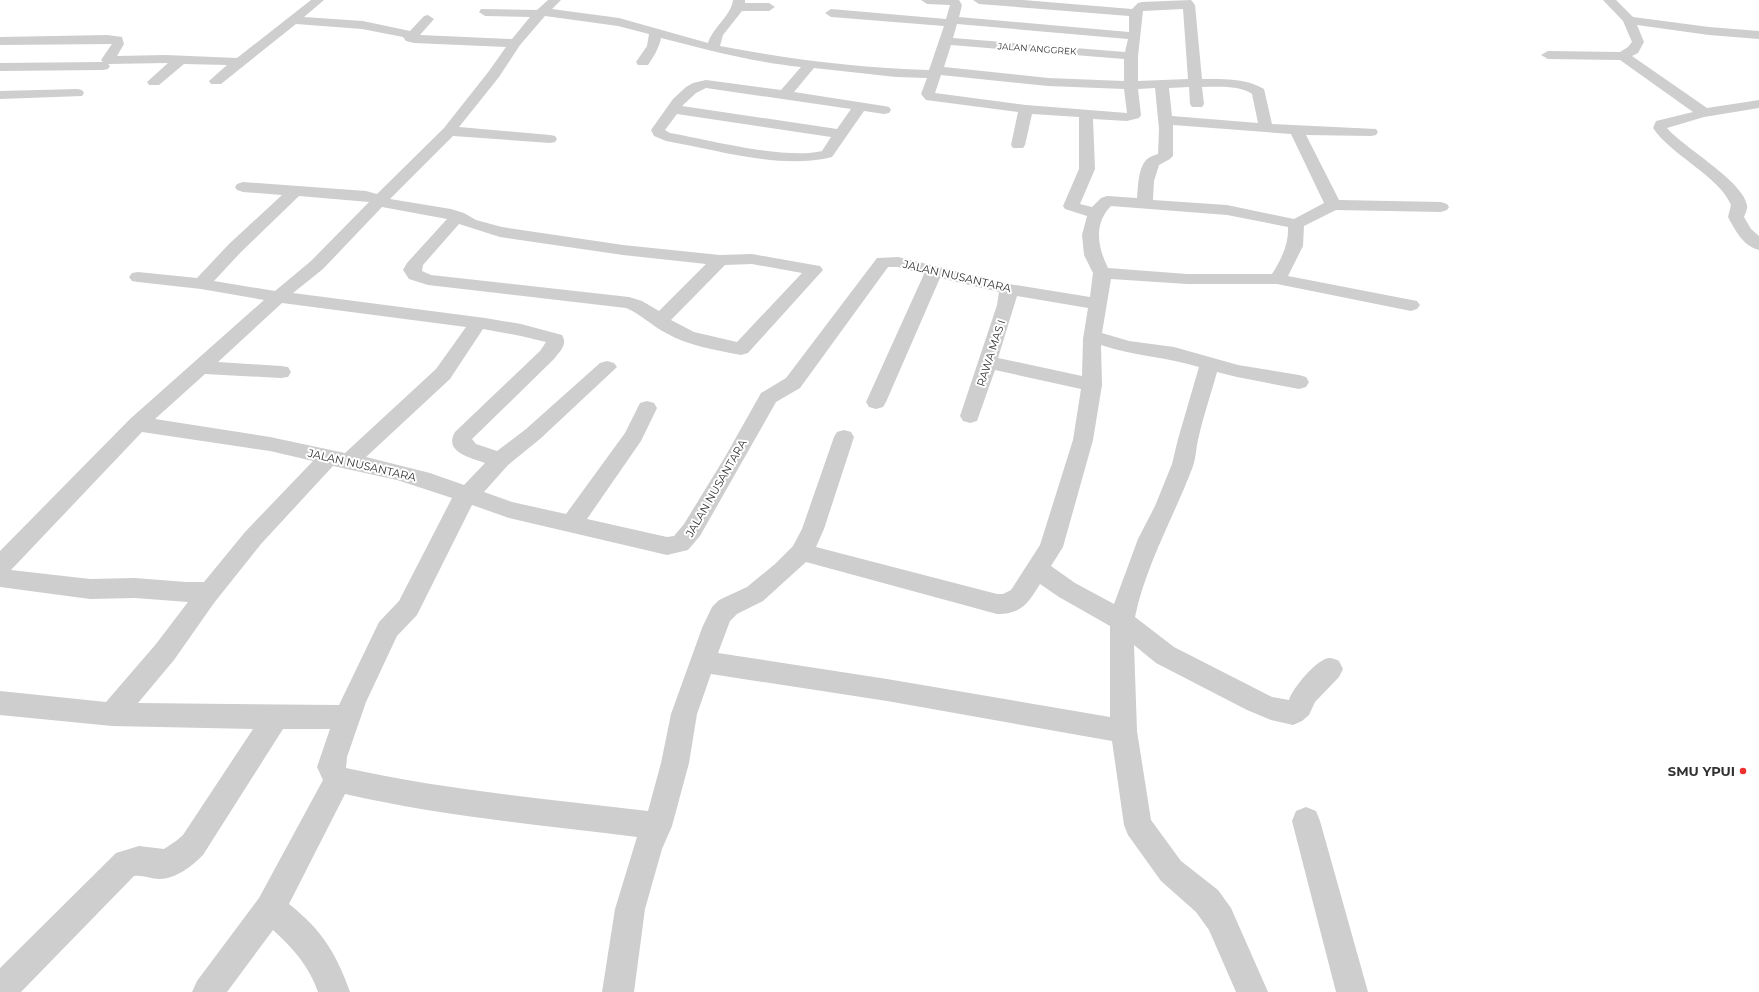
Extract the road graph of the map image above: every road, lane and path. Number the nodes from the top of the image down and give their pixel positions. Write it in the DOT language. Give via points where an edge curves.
graph roads {
  1 [pos="318,0"];
  2 [pos="837,0"];
  3 [pos="926,0"];
  4 [pos="979,0"];
  5 [pos="1609,0"];
  6 [pos="953,1"];
  7 [pos="1000,1"];
  8 [pos="1187,2"];
  9 [pos="738,4"];
  10 [pos="1054,4"];
  11 [pos="769,7"];
  12 [pos="546,9"];
  13 [pos="485,12"];
  14 [pos="1136,13"];
  15 [pos="428,19"];
  16 [pos="292,20"];
  17 [pos="1629,20"];
  18 [pos="952,22"];
  19 [pos="656,32"];
  20 [pos="1759,35"];
  21 [pos="1135,36"];
  22 [pos="411,38"];
  23 [pos="0,41"];
  24 [pos="944,42"];
  25 [pos="515,43"];
  26 [pos="713,48"];
  27 [pos="1548,55"];
  28 [pos="1131,56"];
  29 [pos="1623,56"];
  30 [pos="180,60"];
  31 [pos="240,62"];
  32 [pos="643,62"];
  33 [pos="105,63"];
  34 [pos="810,65"];
  35 [pos="0,67"];
  36 [pos="935,72"];
  37 [pos="216,81"];
  38 [pos="1194,81"];
  39 [pos="154,82"];
  40 [pos="1162,84"];
  41 [pos="1131,86"];
  42 [pos="77,93"];
  43 [pos="0,95"];
  44 [pos="784,95"];
  45 [pos="66,104"];
  46 [pos="1197,104"];
  47 [pos="1759,104"];
  48 [pos="860,107"];
  49 [pos="1026,109"];
  50 [pos="674,110"];
  51 [pos="884,110"];
  52 [pos="1704,113"];
  53 [pos="1086,115"];
  54 [pos="1166,120"];
  55 [pos="1266,128"];
  56 [pos="1296,130"];
  57 [pos="449,131"];
  58 [pos="1371,132"];
  59 [pos="840,134"];
  60 [pos="550,139"];
  61 [pos="1018,145"];
  62 [pos="244,187"];
  63 [pos="294,191"];
  64 [pos="378,202"];
  65 [pos="1145,204"];
  66 [pos="1333,204"];
  67 [pos="1441,207"];
  68 [pos="1096,214"];
  69 [pos="458,216"];
  70 [pos="1296,224"];
  71 [pos="1759,245"];
  72 [pos="720,260"];
  73 [pos="934,272"];
  74 [pos="1102,273"];
  75 [pos="138,277"];
  76 [pos="1277,279"];
  77 [pos="201,284"];
  78 [pos="1009,289"];
  79 [pos="277,298"];
  80 [pos="1099,304"];
  81 [pos="1412,305"];
  82 [pos="661,320"];
  83 [pos="478,323"];
  84 [pos="1093,336"];
  85 [pos="988,362"];
  86 [pos="1210,363"];
  87 [pos="200,367"];
  88 [pos="607,367"];
  89 [pos="281,372"];
  90 [pos="1299,382"];
  91 [pos="1092,385"];
  92 [pos="876,402"];
  93 [pos="647,408"];
  94 [pos="970,416"];
  95 [pos="137,424"];
  96 [pos="844,437"];
  97 [pos="338,459"];
  98 [pos="500,460"];
  99 [pos="466,495"];
  100 [pos="571,524"];
  101 [pos="802,552"];
  102 [pos="0,566"];
  103 [pos="1038,569"];
  104 [pos="0,578"];
  105 [pos="210,591"];
  106 [pos="1122,620"];
  107 [pos="702,662"];
  108 [pos="1330,669"];
  109 [pos="0,703"];
  110 [pos="112,714"];
  111 [pos="349,716"];
  112 [pos="276,717"];
  113 [pos="1124,731"];
  114 [pos="338,779"];
  115 [pos="1306,821"];
  116 [pos="658,826"];
  117 [pos="270,909"];
  118 [pos="0,991"];
  119 [pos="208,992"];
  120 [pos="334,992"];
  121 [pos="618,992"];
  122 [pos="1252,992"];
  123 [pos="1352,992"];
  1 -- 16 [label="street"];
  2 -- 18 [label="street" via="829,17"];
  3 -- 6 [label="street"];
  4 -- 7 [label="street"];
  5 -- 17 [label="street"];
  6 -- 18 [label="street" via="956,5"];
  7 -- 10 [label="street"];
  8 -- 14 [label="street" via="1142,6"];
  8 -- 38 [label="street"];
  9 -- 11 [label="street"];
  9 -- 26 [label="street" via="717,35"];
  10 -- 14 [label="street"];
  12 -- 13 [label="street"];
  12 -- 19 [label="street" via="619,22"];
  12 -- 25 [label="street"];
  14 -- 21 [label="street"];
  15 -- 22 [label="street"];
  16 -- 22 [label="street" via="363,25 407,34"];
  16 -- 31 [label="street"];
  17 -- 20 [label="street"];
  17 -- 29 [label="street" via="1638,42 1633,50"];
  18 -- 21 [label="street"];
  18 -- 24 [label="street"];
  19 -- 26 [label="street"];
  19 -- 32 [label="street" via="653,46"];
  21 -- 28 [label="street"];
  22 -- 25 [label="street"];
  23 -- 33 [label="street" via="117,40 118,44"];
  24 -- 28 [label="street, JALAN ANGGREK"];
  24 -- 36 [label="street"];
  25 -- 57 [label="street"];
  26 -- 34 [label="street"];
  27 -- 29 [label="street"];
  28 -- 41 [label="street"];
  29 -- 52 [label="street"];
  30 -- 31 [label="street"];
  30 -- 33 [label="street"];
  30 -- 39 [label="street"];
  31 -- 37 [label="street"];
  33 -- 35 [label="street"];
  33 -- 42 [label="street"];
  34 -- 36 [label="street" via="896,73"];
  34 -- 44 [label="street"];
  36 -- 41 [label="street"];
  36 -- 49 [label="street" via="928,94 931,98"];
  38 -- 40 [label="street"];
  38 -- 46 [label="street"];
  38 -- 55 [label="street" via="1256,88"];
  40 -- 41 [label="street"];
  40 -- 54 [label="street"];
  41 -- 53 [label="street" via="1134,115 1131,117"];
  42 -- 43 [label="street"];
  42 -- 45 [label="street"];
  44 -- 48 [label="street"];
  44 -- 50 [label="street" via="700,84 692,88"];
  47 -- 52 [label="street"];
  48 -- 51 [label="street"];
  48 -- 59 [label="street"];
  49 -- 53 [label="street"];
  49 -- 61 [label="street"];
  50 -- 59 [label="street"];
  50 -- 59 [label="street" via="658,130 666,137 799,158 820,158 827,154"];
  52 -- 71 [label="street" via="1661,124 1660,128 1736,198 1739,205 1736,217 1744,232"];
  53 -- 68 [label="street" via="1087,169 1071,206"];
  54 -- 55 [label="street"];
  54 -- 65 [label="street" via="1165,156 1152,162 1146,181"];
  55 -- 56 [label="street"];
  56 -- 58 [label="street"];
  56 -- 66 [label="street"];
  57 -- 60 [label="street"];
  57 -- 64 [label="street"];
  62 -- 63 [label="street"];
  63 -- 64 [label="street" via="366,196"];
  63 -- 77 [label="street"];
  64 -- 69 [label="street"];
  64 -- 79 [label="street" via="317,265"];
  65 -- 68 [label="street" via="1107,201"];
  65 -- 70 [label="street" via="1227,210"];
  66 -- 67 [label="street"];
  66 -- 70 [label="street"];
  68 -- 74 [label="street" via="1090,235 1094,256"];
  69 -- 72 [label="street" via="470,223 500,232 586,245"];
  69 -- 82 [label="street" via="416,263 412,270 415,275 428,280 630,303 642,307"];
  70 -- 76 [label="street" via="1296,240 1286,266"];
  72 -- 82 [label="street"];
  72 -- 82 [label="street" via="752,259 814,270 740,349 672,329"];
  73 -- 78 [label="street, JALAN NUSANTARA"];
  73 -- 92 [label="street"];
  73 -- 100 [label="street, JALAN NUSANTARA" via="898,262 883,262 879,266 793,383 768,398 685,541 677,546 667,546"];
  74 -- 76 [label="street" via="1180,278"];
  74 -- 80 [label="street"];
  75 -- 77 [label="street"];
  76 -- 81 [label="street"];
  77 -- 79 [label="street"];
  78 -- 80 [label="street, JALAN NUSANTARA"];
  78 -- 85 [label="street, RAWA MAS I"];
  79 -- 83 [label="street"];
  79 -- 87 [label="street"];
  80 -- 84 [label="street"];
  83 -- 97 [label="street" via="439,378"];
  83 -- 98 [label="street" via="537,333 556,340 547,355 462,437 462,444 469,449"];
  84 -- 86 [label="street" via="1127,347 1174,353"];
  84 -- 91 [label="street"];
  85 -- 91 [label="street"];
  85 -- 94 [label="street, RAWA MAS I"];
  86 -- 90 [label="street" via="1245,373"];
  86 -- 106 [label="street" via="1183,464 1149,539 1128,594"];
  87 -- 89 [label="street"];
  87 -- 95 [label="street"];
  88 -- 98 [label="street" via="533,434"];
  91 -- 103 [label="street" via="1083,440 1051,547"];
  93 -- 100 [label="street" via="634,436"];
  95 -- 97 [label="street, JALAN NUSANTARA" via="270,444"];
  95 -- 102 [label="street"];
  96 -- 101 [label="street" via="813,529"];
  97 -- 99 [label="street, JALAN NUSANTARA" via="397,472"];
  97 -- 105 [label="street" via="253,538"];
  98 -- 99 [label="street"];
  99 -- 100 [label="street, JALAN NUSANTARA" via="509,510"];
  99 -- 111 [label="street" via="454,513 441,545 408,608 388,629 353,702"];
  101 -- 103 [label="street" via="997,604 1006,604 1019,597"];
  101 -- 107 [label="street" via="783,572 721,614"];
  103 -- 106 [label="street" via="1067,590"];
  104 -- 105 [label="street" via="90,588"];
  105 -- 110 [label="street" via="165,652"];
  106 -- 108 [label="street" via="1164,656 1256,702 1282,711 1293,713 1300,707 1303,696"];
  106 -- 113 [label="street"];
  107 -- 113 [label="street" via="887,690"];
  107 -- 116 [label="street" via="684,714 675,763"];
  109 -- 110 [label="street"];
  110 -- 112 [label="street"];
  111 -- 112 [label="street"];
  111 -- 114 [label="street" via="331,767"];
  112 -- 118 [label="street" via="193,845 181,857 163,865 143,860 126,863"];
  113 -- 122 [label="street" via="1138,825 1171,871 1207,901 1220,919"];
  114 -- 116 [label="street" via="388,791 460,802"];
  114 -- 117 [label="street"];
  115 -- 123 [label="street"];
  116 -- 121 [label="street" via="648,846 630,909"];
  117 -- 119 [label="street"];
  117 -- 120 [label="street" via="298,930 317,953 327,970"];
}
